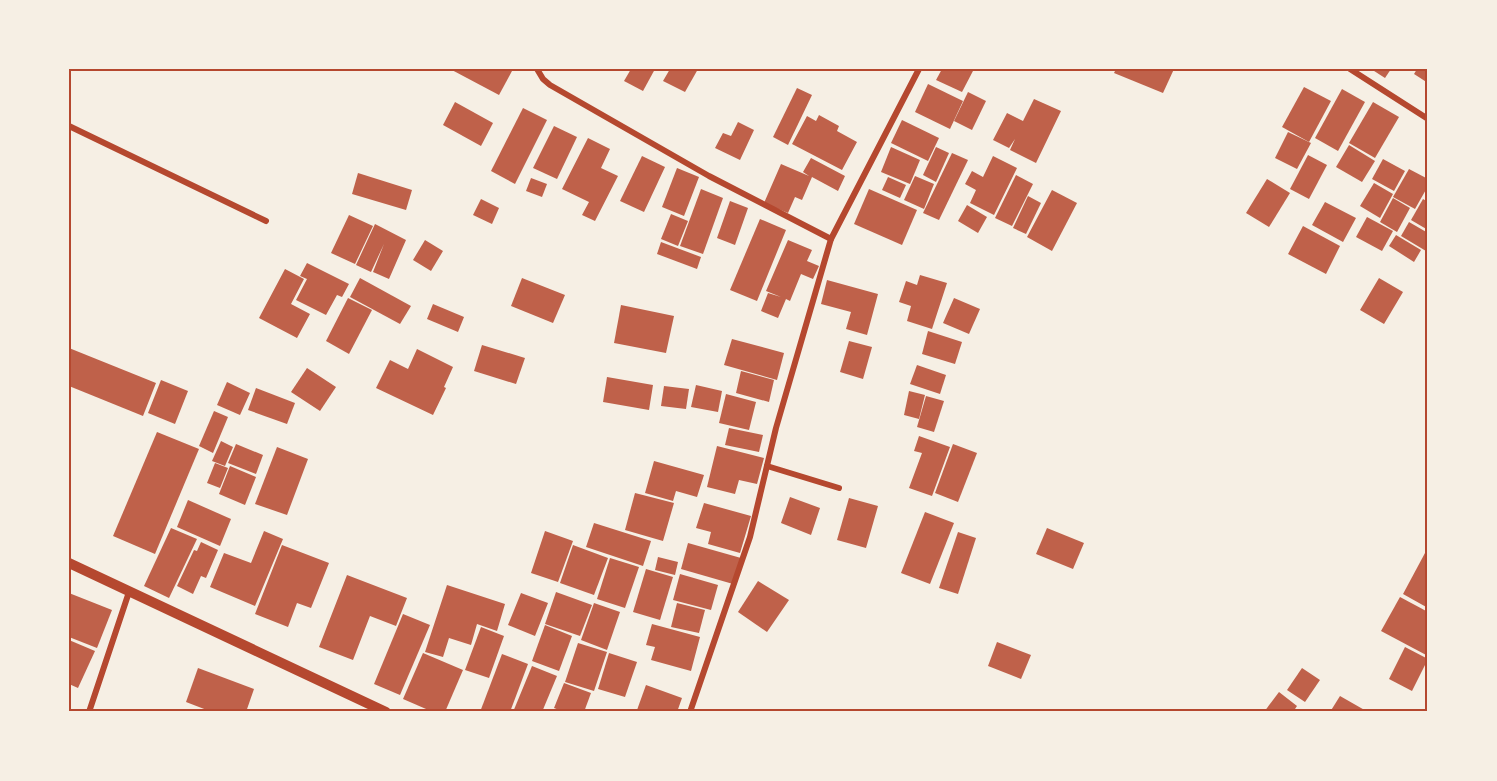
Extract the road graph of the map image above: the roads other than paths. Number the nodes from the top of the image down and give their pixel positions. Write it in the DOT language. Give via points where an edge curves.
graph roads {
  1 [pos="537,69"];
  2 [pos="919,69"];
  3 [pos="1350,69"];
  4 [pos="1428,119"];
  5 [pos="69,126"];
  6 [pos="266,221"];
  7 [pos="831,238"];
  8 [pos="767,466"];
  9 [pos="839,488"];
  10 [pos="69,563"];
  11 [pos="129,592"];
  12 [pos="89,712"];
  13 [pos="386,712"];
  14 [pos="690,712"];
  1 -- 7 [label="street" via="550,85 709,176"];
  2 -- 7 [label="street"];
  3 -- 4 [label="street"];
  5 -- 6 [label="street"];
  7 -- 8 [label="street"];
  8 -- 9 [label="street"];
  8 -- 14 [label="street" via="750,537"];
  10 -- 11 [label="street"];
  11 -- 12 [label="street"];
  11 -- 13 [label="street"];
}
